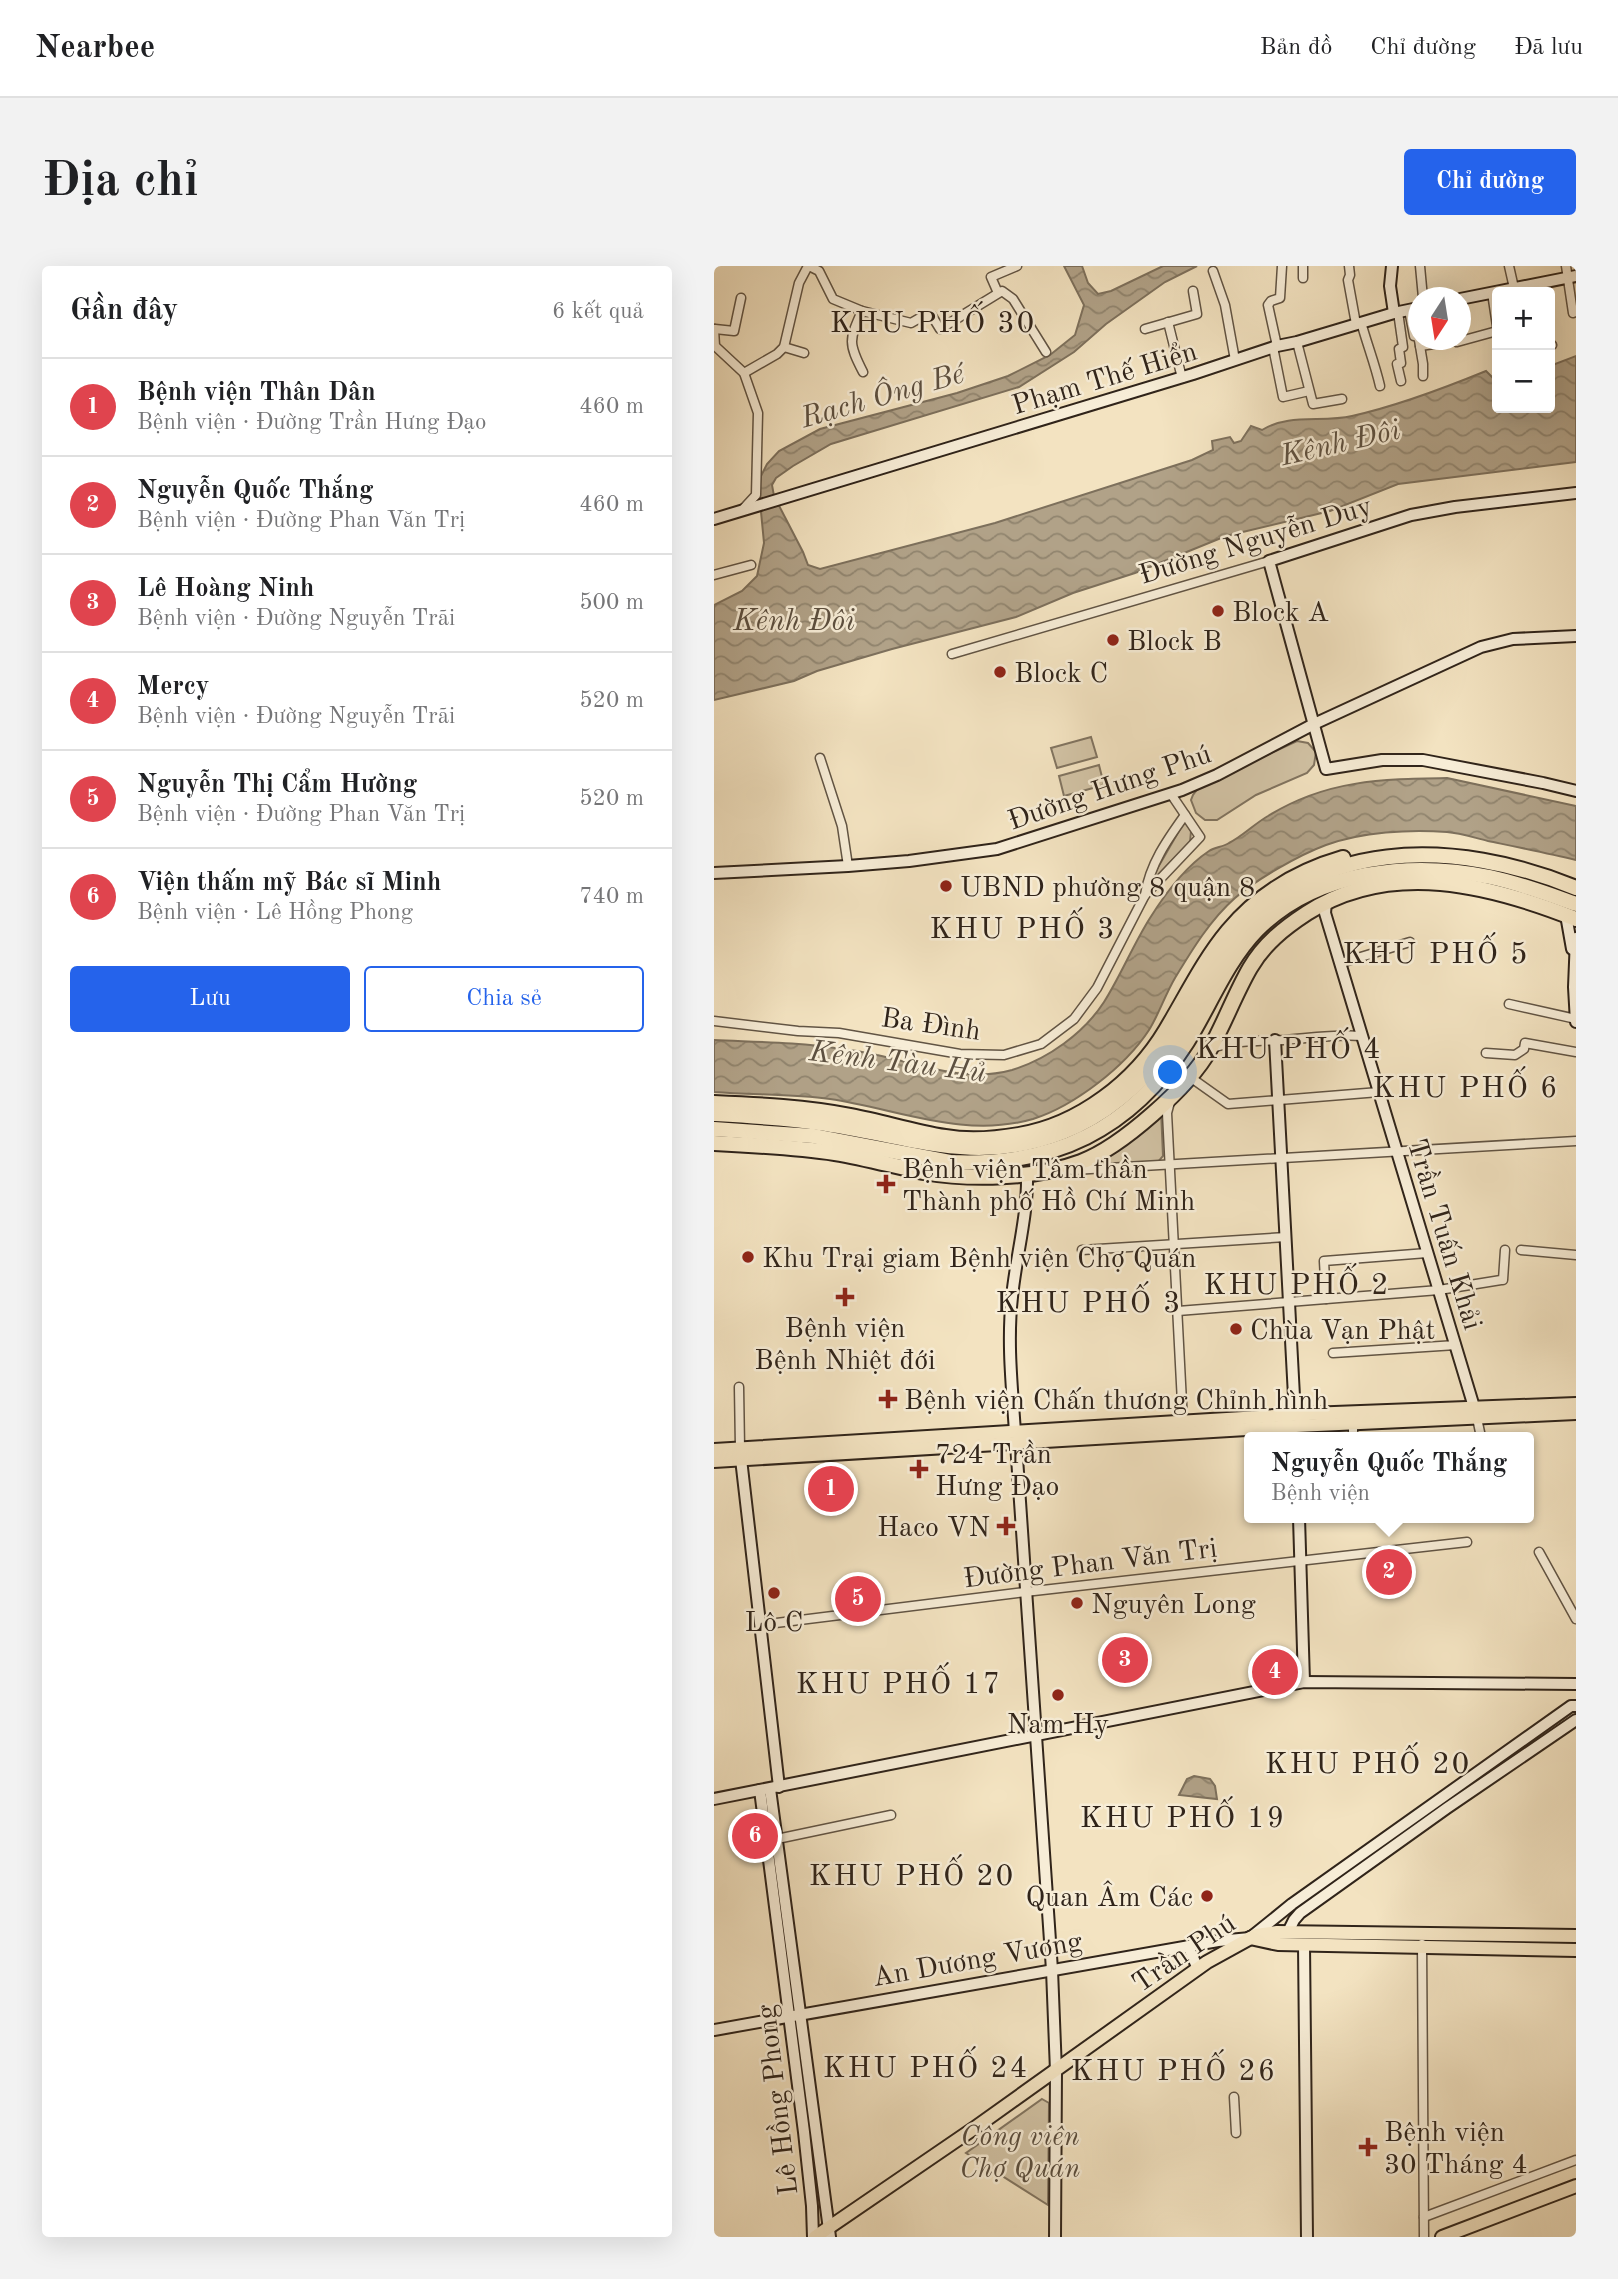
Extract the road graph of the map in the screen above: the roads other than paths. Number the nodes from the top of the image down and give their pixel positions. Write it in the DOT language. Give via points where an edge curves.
graph roads {
  1 [pos="809,266"];
  2 [pos="1017,266"];
  3 [pos="1282,266"];
  4 [pos="1303,266"];
  5 [pos="1349,266"];
  6 [pos="1392,266"];
  7 [pos="1420,266"];
  8 [pos="1509,266"];
  9 [pos="1213,271"];
  10 [pos="1570,273"];
  11 [pos="1303,278"];
  12 [pos="1422,287"];
  13 [pos="1516,287"];
  14 [pos="1524,287"];
  15 [pos="1192,291"];
  16 [pos="998,293"];
  17 [pos="1492,293"];
  18 [pos="1471,297"];
  19 [pos="741,298"];
  20 [pos="1574,308"];
  21 [pos="1405,310"];
  22 [pos="862,311"];
  23 [pos="1168,322"];
  24 [pos="1359,323"];
  25 [pos="715,329"];
  26 [pos="1145,329"];
  27 [pos="1492,331"];
  28 [pos="1471,337"];
  29 [pos="1297,342"];
  30 [pos="1275,346"];
  31 [pos="784,347"];
  32 [pos="1420,350"];
  33 [pos="1046,352"];
  34 [pos="804,353"];
  35 [pos="1235,360"];
  36 [pos="863,372"];
  37 [pos="744,373"];
  38 [pos="1423,376"];
  39 [pos="1182,378"];
  40 [pos="1401,381"];
  41 [pos="1380,386"];
  42 [pos="1309,391"];
  43 [pos="1342,399"];
  44 [pos="1576,493"];
  45 [pos="748,508"];
  46 [pos="714,519"];
  47 [pos="1269,561"];
  48 [pos="751,565"];
  49 [pos="714,575"];
  50 [pos="1576,636"];
  51 [pos="952,654"];
  52 [pos="1314,724"];
  53 [pos="820,758"];
  54 [pos="1576,791"];
  55 [pos="1171,794"];
  56 [pos="1185,815"];
  57 [pos="848,866"];
  58 [pos="714,873"];
  59 [pos="1576,879"];
  60 [pos="1576,888"];
  61 [pos="1145,895"];
  62 [pos="1323,907"];
  63 [pos="1573,912"];
  64 [pos="1576,938"];
  65 [pos="1410,942"];
  66 [pos="1575,954"];
  67 [pos="1341,964"];
  68 [pos="1509,1004"];
  69 [pos="714,1021"];
  70 [pos="1576,1021"];
  71 [pos="1362,1037"];
  72 [pos="1275,1040"];
  73 [pos="1217,1043"];
  74 [pos="1576,1052"];
  75 [pos="1486,1053"];
  76 [pos="1190,1077"];
  77 [pos="1379,1092"];
  78 [pos="1172,1096"];
  79 [pos="1279,1100"];
  80 [pos="714,1103"];
  81 [pos="714,1114"];
  82 [pos="714,1129"];
  83 [pos="1576,1142"];
  84 [pos="714,1143"];
  85 [pos="1024,1145"];
  86 [pos="1397,1151"];
  87 [pos="1282,1158"];
  88 [pos="1169,1166"];
  89 [pos="1049,1171"];
  90 [pos="1027,1174"];
  91 [pos="1286,1237"];
  92 [pos="1174,1245"];
  93 [pos="1083,1250"];
  94 [pos="1505,1250"];
  95 [pos="1521,1250"];
  96 [pos="1427,1253"];
  97 [pos="1576,1255"];
  98 [pos="1439,1290"];
  99 [pos="1326,1299"];
  100 [pos="1289,1302"];
  101 [pos="1178,1311"];
  102 [pos="1456,1345"];
  103 [pos="1333,1353"];
  104 [pos="739,1387"];
  105 [pos="1576,1404"];
  106 [pos="1476,1413"];
  107 [pos="1576,1413"];
  108 [pos="1353,1423"];
  109 [pos="1296,1426"];
  110 [pos="1184,1427"];
  111 [pos="1353,1432"];
  112 [pos="1480,1432"];
  113 [pos="1015,1437"];
  114 [pos="714,1450"];
  115 [pos="740,1454"];
  116 [pos="714,1461"];
  117 [pos="1299,1523"];
  118 [pos="1467,1542"];
  119 [pos="1539,1552"];
  120 [pos="1300,1562"];
  121 [pos="1025,1592"];
  122 [pos="1576,1619"];
  123 [pos="760,1625"];
  124 [pos="1304,1682"];
  125 [pos="1576,1684"];
  126 [pos="1576,1706"];
  127 [pos="1576,1720"];
  128 [pos="1037,1735"];
  129 [pos="769,1789"];
  130 [pos="714,1799"];
  131 [pos="891,1815"];
  132 [pos="1416,1824"];
  133 [pos="777,1839"];
  134 [pos="1576,1936"];
  135 [pos="1250,1938"];
  136 [pos="1288,1938"];
  137 [pos="1304,1938"];
  138 [pos="1422,1941"];
  139 [pos="1188,1946"];
  140 [pos="1576,1950"];
  141 [pos="1198,1969"];
  142 [pos="1052,1970"];
  143 [pos="801,2015"];
  144 [pos="789,2017"];
  145 [pos="714,2030"];
  146 [pos="1056,2071"];
  147 [pos="1234,2097"];
  148 [pos="1236,2133"];
  149 [pos="1576,2160"];
  150 [pos="1576,2186"];
  151 [pos="1424,2217"];
  152 [pos="829,2233"];
  153 [pos="814,2237"];
  154 [pos="1055,2237"];
  155 [pos="1307,2237"];
  156 [pos="1424,2237"];
  157 [pos="1442,2237"];
  1 -- 22 [label="street" via="819,271 833,299"];
  1 -- 31 [label="street" via="799,283"];
  2 -- 16 [label="street" via="991,277"];
  3 -- 30 [label="street" via="1280,298 1268,305"];
  4 -- 11 [label="street"];
  5 -- 24 [label="street"];
  6 -- 21 [label="main road" via="1390,286"];
  7 -- 12 [label="street"];
  8 -- 13 [label="street"];
  9 -- 35 [label="street"];
  10 -- 14 [label="main road"];
  10 -- 20 [label="street"];
  15 -- 23 [label="street" via="1198,313"];
  16 -- 22 [label="street" via="940,329 932,316 911,323"];
  16 -- 33 [label="street" via="1002,290 1013,299"];
  17 -- 18 [label="main road"];
  19 -- 25 [label="street" via="734,331"];
  21 -- 24 [label="main road, Phạm Thế Hiển"];
  21 -- 40 [label="street" via="1401,363 1397,364"];
  22 -- 36 [label="street" via="851,344"];
  23 -- 26 [label="street"];
  23 -- 39 [label="street"];
  24 -- 29 [label="main road, Phạm Thế Hiển"];
  24 -- 41 [label="street"];
  25 -- 37 [label="street" via="715,346"];
  27 -- 28 [label="street"];
  29 -- 30 [label="main road, Phạm Thế Hiển"];
  29 -- 42 [label="street"];
  30 -- 35 [label="main road, Phạm Thế Hiển"];
  30 -- 42 [label="street" via="1283,397"];
  31 -- 34 [label="street"];
  31 -- 37 [label="street"];
  32 -- 38 [label="street"];
  35 -- 39 [label="main road, Phạm Thế Hiển"];
  37 -- 45 [label="street" via="758,413 756,495"];
  39 -- 45 [label="main road, Phạm Thế Hiển"];
  42 -- 43 [label="street" via="1313,404"];
  44 -- 47 [label="main road, Đường Nguyễn Duy" via="1411,515"];
  45 -- 46 [label="main road"];
  47 -- 51 [label="street, Đường Nguyễn Duy"];
  47 -- 52 [label="main road"];
  48 -- 49 [label="street"];
  50 -- 52 [label="main road, Đường Hưng Phú" via="1493,643"];
  52 -- 54 [label="main road" via="1326,769 1382,760 1423,760"];
  52 -- 55 [label="main road, Đường Hưng Phú"];
  53 -- 57 [label="street" via="842,826"];
  55 -- 56 [label="street"];
  55 -- 57 [label="main road, Đường Hưng Phú" via="996,849"];
  56 -- 61 [label="street, Ba Đình" via="1158,854"];
  56 -- 61 [label="street, Ba Đình" via="1200,837"];
  57 -- 58 [label="main road, Đường Hưng Phú"];
  59 -- 85 [label="highway" via="1511,859 1441,845 1377,849 1300,873 1259,901 1227,932 1165,1033 1121,1084"];
  60 -- 85 [label="highway" via="1501,864 1433,854 1382,857 1318,877 1279,898 1248,924 1169,1046 1136,1084 1080,1125"];
  61 -- 69 [label="street, Ba Đình" via="1097,988 1074,1019 1041,1044 999,1055 960,1054 839,1032"];
  62 -- 63 [label="highway" via="1374,886 1437,882"];
  62 -- 67 [label="main road, Trần Tuấn Khải"];
  62 -- 73 [label="highway" via="1279,933 1259,954"];
  63 -- 66 [label="main road"];
  63 -- 85 [label="highway" via="1560,898 1488,877 1438,871 1371,873 1316,890 1278,912 1247,941 1168,1071 1136,1104 1092,1136"];
  64 -- 66 [label="main road"];
  65 -- 67 [label="street"];
  66 -- 70 [label="main road"];
  67 -- 71 [label="main road, Trần Tuấn Khải"];
  68 -- 70 [label="street"];
  71 -- 72 [label="street"];
  71 -- 77 [label="main road, Trần Tuấn Khải"];
  72 -- 73 [label="street"];
  72 -- 79 [label="main road"];
  73 -- 76 [label="highway"];
  74 -- 75 [label="street" via="1525,1043 1515,1055"];
  76 -- 78 [label="highway"];
  76 -- 79 [label="street" via="1228,1104"];
  77 -- 79 [label="street"];
  77 -- 86 [label="main road, Trần Tuấn Khải"];
  78 -- 88 [label="street" via="1167,1113"];
  78 -- 89 [label="highway" via="1100,1153"];
  79 -- 87 [label="main road"];
  80 -- 85 [label="highway" via="820,1111 947,1137"];
  81 -- 85 [label="highway" via="819,1123 949,1147"];
  82 -- 85 [label="highway" via="803,1135 972,1164"];
  83 -- 86 [label="street"];
  84 -- 90 [label="highway" via="806,1149 943,1174"];
  85 -- 90 [label="highway"];
  86 -- 87 [label="street"];
  86 -- 96 [label="main road, Trần Tuấn Khải"];
  87 -- 88 [label="street"];
  87 -- 91 [label="main road"];
  88 -- 89 [label="street"];
  88 -- 92 [label="street"];
  89 -- 90 [label="highway"];
  90 -- 113 [label="main road" via="1009,1334"];
  91 -- 92 [label="street"];
  91 -- 100 [label="main road"];
  92 -- 93 [label="street"];
  92 -- 101 [label="street"];
  94 -- 98 [label="street" via="1503,1280"];
  95 -- 97 [label="street"];
  96 -- 98 [label="main road, Trần Tuấn Khải"];
  96 -- 99 [label="street" via="1324,1261"];
  98 -- 99 [label="street"];
  98 -- 102 [label="main road, Trần Tuấn Khải"];
  99 -- 100 [label="street"];
  100 -- 101 [label="street"];
  100 -- 109 [label="main road"];
  101 -- 110 [label="street"];
  102 -- 103 [label="street"];
  102 -- 106 [label="main road, Trần Tuấn Khải"];
  104 -- 115 [label="street"];
  105 -- 106 [label="main road"];
  106 -- 107 [label="main road"];
  106 -- 108 [label="main road"];
  106 -- 109 [label="main road"];
  106 -- 112 [label="street"];
  108 -- 109 [label="main road"];
  108 -- 111 [label="street"];
  109 -- 110 [label="main road"];
  110 -- 113 [label="main road"];
  113 -- 115 [label="main road"];
  113 -- 121 [label="main road"];
  114 -- 115 [label="main road"];
  115 -- 116 [label="main road"];
  115 -- 123 [label="main road, Lê Hồng Phong"];
  117 -- 120 [label="main road"];
  118 -- 120 [label="street, Đường Phan Văn Trị"];
  119 -- 122 [label="street"];
  120 -- 121 [label="street, Đường Phan Văn Trị"];
  120 -- 124 [label="main road"];
  121 -- 123 [label="street, Đường Phan Văn Trị"];
  121 -- 128 [label="main road"];
  123 -- 129 [label="main road, Lê Hồng Phong"];
  124 -- 125 [label="main road"];
  124 -- 128 [label="main road"];
  126 -- 132 [label="main road, Trần Phú"];
  127 -- 132 [label="main road, Trần Phú"];
  128 -- 129 [label="main road"];
  128 -- 142 [label="main road"];
  129 -- 130 [label="main road"];
  129 -- 133 [label="main road, Lê Hồng Phong"];
  129 -- 144 [label="main road, Lê Hồng Phong"];
  131 -- 133 [label="street"];
  132 -- 135 [label="main road, Trần Phú" via="1292,1903"];
  132 -- 136 [label="main road, Trần Phú" via="1300,1913"];
  133 -- 143 [label="main road, Lê Hồng Phong"];
  134 -- 138 [label="main road, An Dương Vương"];
  135 -- 136 [label="main road, An Dương Vương" via="1263,1933"];
  135 -- 139 [label="main road, An Dương Vương"];
  135 -- 141 [label="main road, Trần Phú"];
  136 -- 137 [label="main road, An Dương Vương"];
  137 -- 138 [label="main road, An Dương Vương"];
  137 -- 155 [label="main road"];
  138 -- 140 [label="main road, An Dương Vương"];
  138 -- 151 [label="street"];
  139 -- 141 [label="main road"];
  139 -- 142 [label="main road, An Dương Vương"];
  141 -- 146 [label="main road, Trần Phú"];
  142 -- 143 [label="main road, An Dương Vương"];
  142 -- 146 [label="main road"];
  143 -- 144 [label="main road, An Dương Vương"];
  143 -- 152 [label="main road, Lê Hồng Phong"];
  144 -- 145 [label="main road, An Dương Vương"];
  144 -- 153 [label="main road, Lê Hồng Phong"];
  146 -- 152 [label="main road, Trần Phú"];
  146 -- 154 [label="main road"];
  147 -- 148 [label="street"];
  149 -- 151 [label="street"];
  150 -- 157 [label="main road"];
  151 -- 156 [label="street"];
  152 -- 153 [label="main road, Trần Phú"];
}
